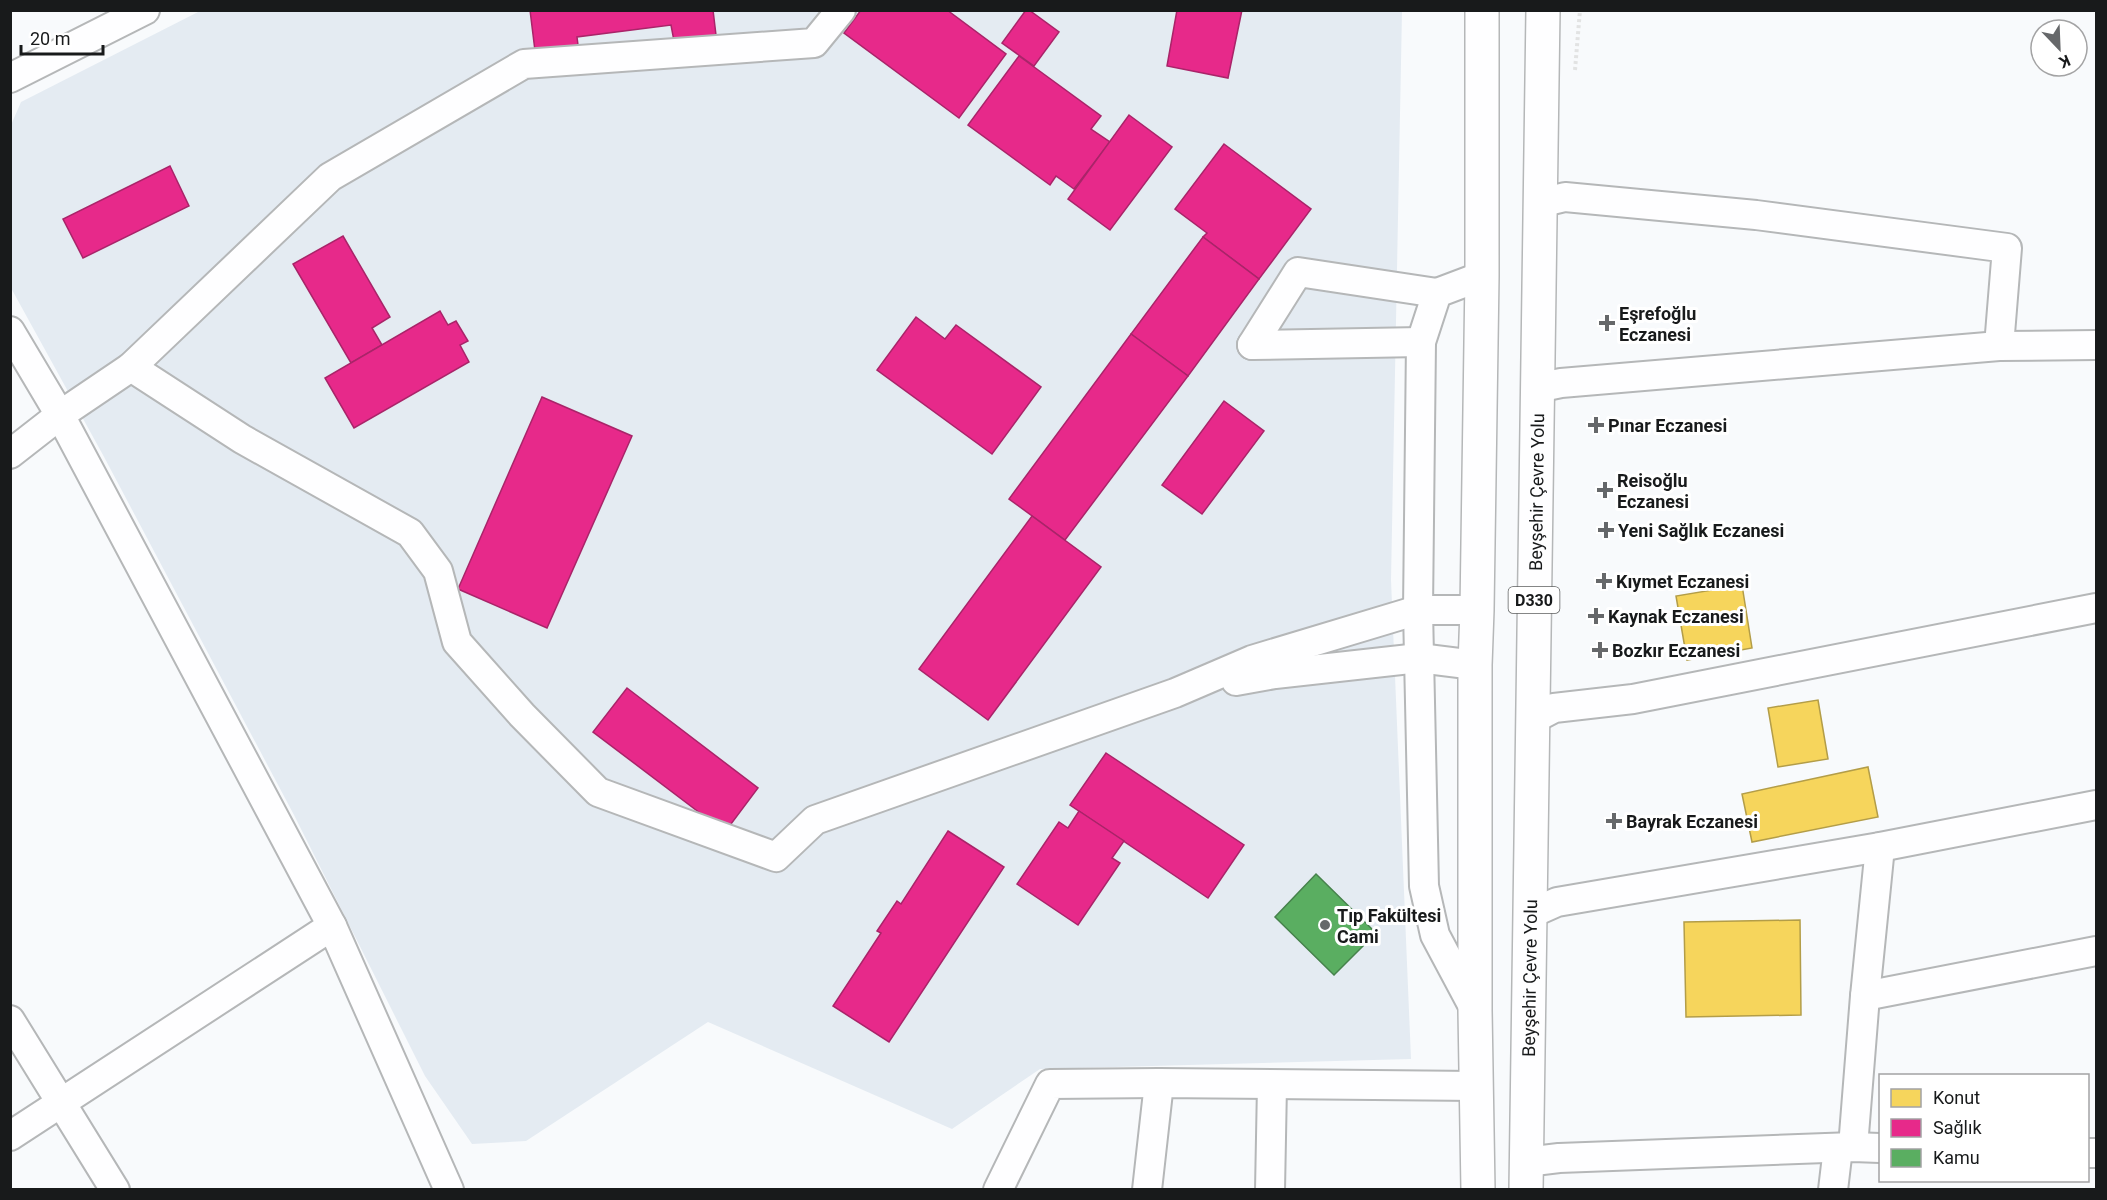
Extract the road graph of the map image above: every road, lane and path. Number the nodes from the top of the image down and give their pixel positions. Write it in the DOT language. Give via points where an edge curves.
graph roads {
  1 [pos="145,10"];
  2 [pos="841,10"];
  3 [pos="1482,10"];
  4 [pos="1543,10"];
  5 [pos="10,78"];
  6 [pos="1540,203"];
  7 [pos="1482,276"];
  8 [pos="1437,294"];
  9 [pos="10,331"];
  10 [pos="1421,342"];
  11 [pos="2097,345"];
  12 [pos="1998,346"];
  13 [pos="131,367"];
  14 [pos="1538,388"];
  15 [pos="60,415"];
  16 [pos="10,454"];
  17 [pos="2097,608"];
  18 [pos="1477,609"];
  19 [pos="1418,610"];
  20 [pos="1419,657"];
  21 [pos="1475,665"];
  22 [pos="1175,693"];
  23 [pos="1533,719"];
  24 [pos="2097,805"];
  25 [pos="1880,847"];
  26 [pos="1530,914"];
  27 [pos="332,926"];
  28 [pos="2097,951"];
  29 [pos="1864,996"];
  30 [pos="1474,1011"];
  31 [pos="10,1020"];
  32 [pos="1159,1083"];
  33 [pos="1272,1085"];
  34 [pos="1476,1086"];
  35 [pos="61,1102"];
  36 [pos="10,1136"];
  37 [pos="1845,1148"];
  38 [pos="1879,1148"];
  39 [pos="1526,1175"];
  40 [pos="115,1190"];
  41 [pos="450,1190"];
  42 [pos="998,1190"];
  43 [pos="1147,1190"];
  44 [pos="1270,1190"];
  45 [pos="1478,1190"];
  46 [pos="1833,1190"];
  1 -- 5 [label="street"];
  2 -- 13 [label="street" via="814,43 524,64 330,177"];
  3 -- 7 [label="highway"];
  4 -- 6 [label="highway, Beyşehir Çevre Yolu / D330"];
  6 -- 12 [label="street" via="1565,197 1756,215 2007,248"];
  6 -- 14 [label="highway, Beyşehir Çevre Yolu / D330"];
  7 -- 8 [label="street"];
  7 -- 18 [label="highway"];
  8 -- 10 [label="street"];
  8 -- 10 [label="street" via="1298,272 1252,345"];
  9 -- 15 [label="street"];
  10 -- 19 [label="street"];
  11 -- 12 [label="street"];
  12 -- 14 [label="street"];
  13 -- 15 [label="street"];
  13 -- 22 [label="street" via="242,439 410,534 438,572 457,642 598,792 776,857 815,820"];
  14 -- 23 [label="highway, Beyşehir Çevre Yolu / D330"];
  15 -- 16 [label="street"];
  15 -- 27 [label="street"];
  17 -- 23 [label="street" via="1633,699 1554,708"];
  18 -- 19 [label="street"];
  18 -- 21 [label="highway"];
  19 -- 20 [label="street"];
  19 -- 22 [label="street" via="1252,660"];
  20 -- 21 [label="street"];
  20 -- 22 [label="street" via="1275,674"];
  20 -- 30 [label="street" via="1424,886 1435,935"];
  21 -- 30 [label="highway"];
  23 -- 26 [label="highway, Beyşehir Çevre Yolu / D330"];
  24 -- 25 [label="street"];
  25 -- 26 [label="street" via="1557,902"];
  25 -- 29 [label="street"];
  26 -- 39 [label="highway, Beyşehir Çevre Yolu / D330"];
  27 -- 35 [label="street"];
  27 -- 41 [label="street"];
  28 -- 29 [label="street"];
  29 -- 37 [label="street"];
  30 -- 34 [label="highway"];
  31 -- 35 [label="street"];
  32 -- 33 [label="street"];
  32 -- 42 [label="street" via="1050,1084"];
  32 -- 43 [label="street"];
  33 -- 34 [label="street"];
  33 -- 44 [label="street"];
  34 -- 45 [label="highway"];
  35 -- 36 [label="street"];
  35 -- 40 [label="street"];
  37 -- 38 [label="street"];
  37 -- 39 [label="street" via="1559,1158"];
  37 -- 46 [label="street"];
}
